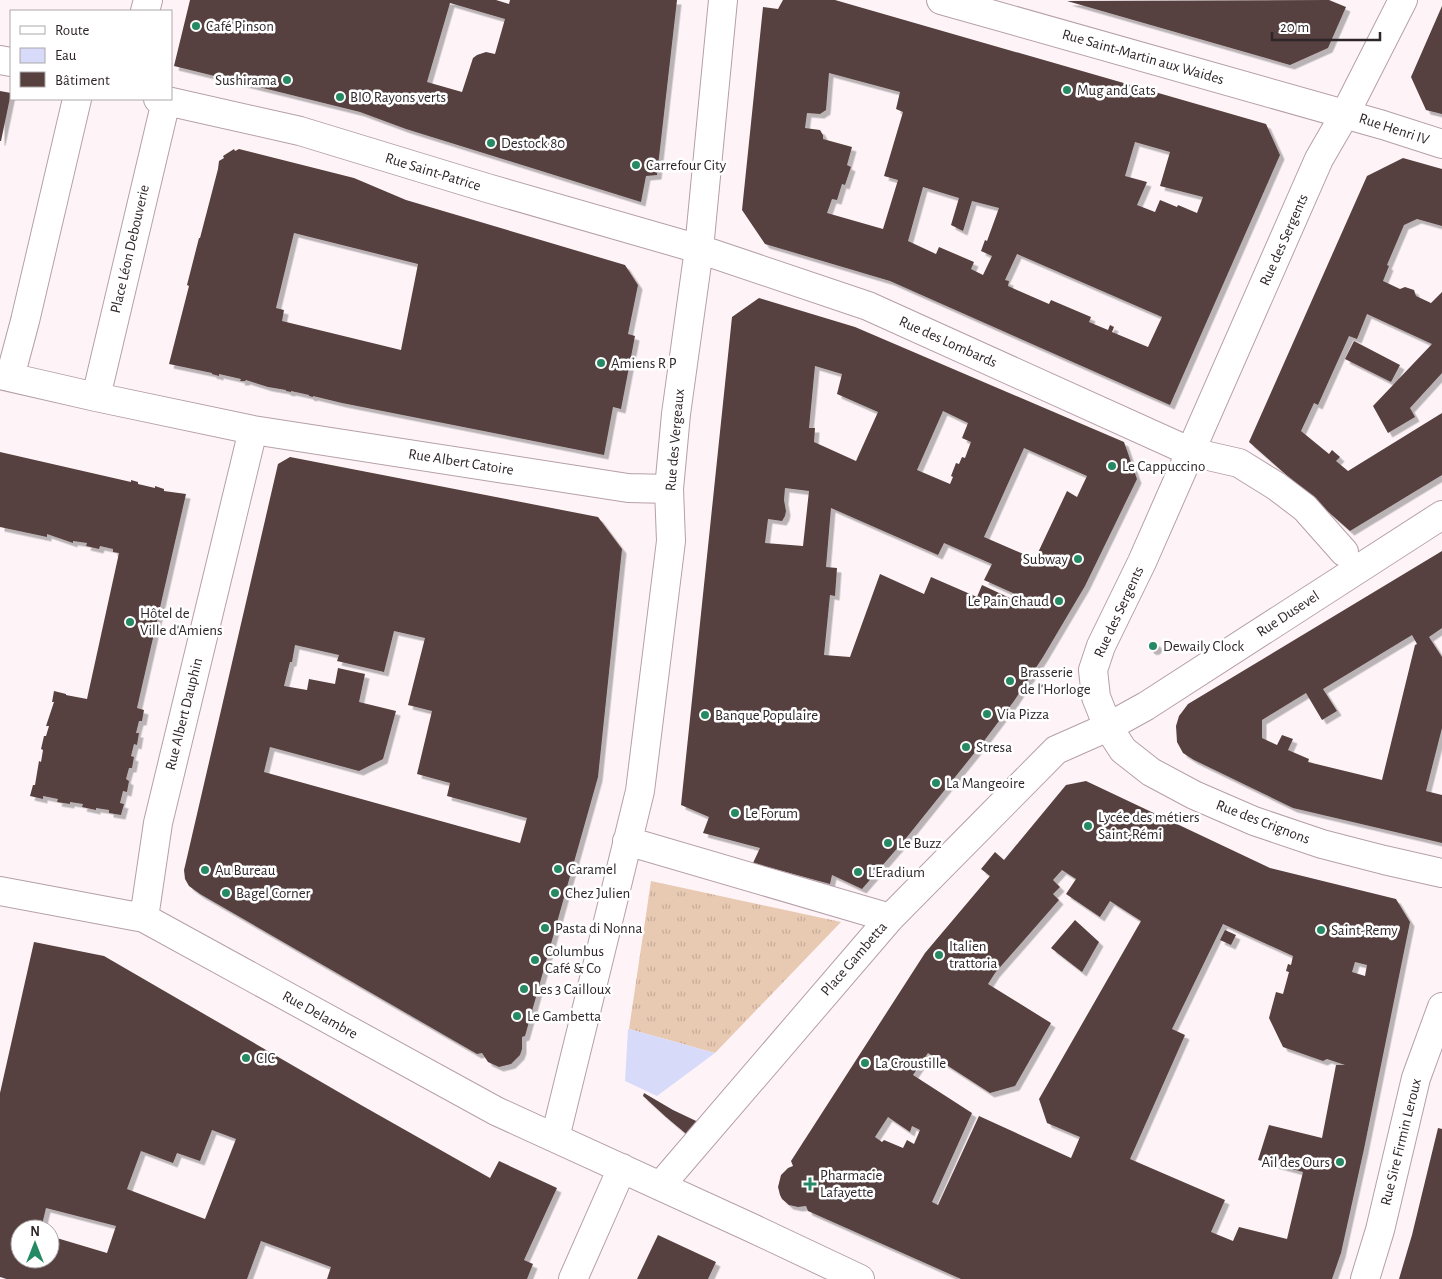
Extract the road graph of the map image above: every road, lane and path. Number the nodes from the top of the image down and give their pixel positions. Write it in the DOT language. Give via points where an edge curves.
graph roads {
  1 [pos="723,0"];
  2 [pos="942,0"];
  3 [pos="1402,0"];
  4 [pos="77,100"];
  5 [pos="162,100"];
  6 [pos="1345,114"];
  7 [pos="1442,144"];
  8 [pos="699,249"];
  9 [pos="5,376"];
  10 [pos="96,397"];
  11 [pos="253,430"];
  12 [pos="1191,452"];
  13 [pos="669,490"];
  14 [pos="1442,515"];
  15 [pos="1344,552"];
  16 [pos="1108,727"];
  17 [pos="627,841"];
  18 [pos="1442,873"];
  19 [pos="0,891"];
  20 [pos="144,918"];
  21 [pos="890,918"];
  22 [pos="1442,1007"];
  23 [pos="555,1138"];
  24 [pos="622,1168"];
  25 [pos="660,1186"];
  26 [pos="573,1279"];
  27 [pos="860,1279"];
  28 [pos="1365,1279"];
  1 -- 8 [label="street, Rue des Vergeaux"];
  2 -- 6 [label="street, Rue Saint-Martin aux Waides"];
  3 -- 6 [label="street, Rue des Sergents"];
  4 -- 9 [label="street" via="25,321"];
  5 -- 8 [label="street, Rue Saint-Patrice" via="300,131"];
  5 -- 10 [label="street, Place Léon Debouverie"];
  6 -- 7 [label="street, Rue Henri IV"];
  6 -- 12 [label="street, Rue des Sergents" via="1319,159"];
  8 -- 12 [label="street, Rue des Lombards" via="868,306"];
  8 -- 13 [label="street, Rue des Vergeaux"];
  9 -- 10 [label="street"];
  10 -- 11 [label="street"];
  11 -- 13 [label="street, Rue Albert Catoire" via="628,488"];
  11 -- 20 [label="street, Rue Albert Dauphin" via="158,823"];
  12 -- 15 [label="street" via="1239,463 1304,508"];
  12 -- 16 [label="street, Rue des Sergents" via="1101,646 1093,670 1096,697"];
  13 -- 17 [label="street, Rue des Vergeaux" via="671,541 640,791"];
  14 -- 16 [label="street, Rue Dusevel" via="1146,706"];
  16 -- 18 [label="street, Rue des Crignons" via="1123,750 1151,772 1194,795 1254,821 1322,844"];
  16 -- 21 [label="street" via="1056,750"];
  17 -- 21 [label="street, Place Gambetta"];
  17 -- 23 [label="street"];
  19 -- 20 [label="street, Rue Delambre"];
  20 -- 23 [label="street, Rue Delambre" via="496,1111"];
  21 -- 25 [label="street, Place Gambetta"];
  22 -- 28 [label="street, Rue Sire Firmin Leroux" via="1416,1078"];
  23 -- 24 [label="street"];
  24 -- 25 [label="street"];
  24 -- 26 [label="street"];
  25 -- 27 [label="street"];
}
